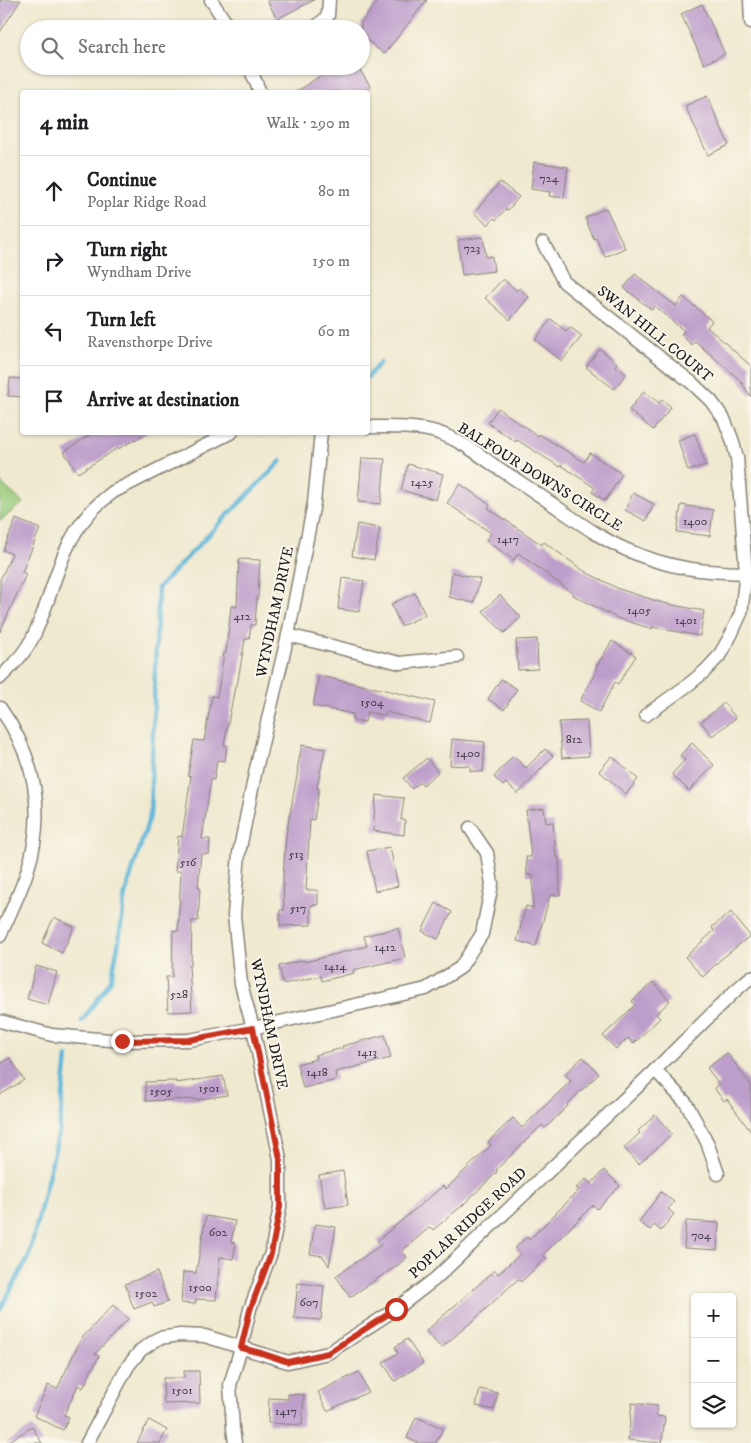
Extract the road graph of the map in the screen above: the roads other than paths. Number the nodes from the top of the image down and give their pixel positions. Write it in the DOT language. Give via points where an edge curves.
graph roads {
  1 [pos="211,0"];
  2 [pos="329,0"];
  3 [pos="750,0"];
  4 [pos="224,20"];
  5 [pos="324,20"];
  6 [pos="751,22"];
  7 [pos="255,75"];
  8 [pos="259,90"];
  9 [pos="544,243"];
  10 [pos="370,427"];
  11 [pos="226,435"];
  12 [pos="321,435"];
  13 [pos="748,573"];
  14 [pos="288,636"];
  15 [pos="457,657"];
  16 [pos="0,678"];
  17 [pos="0,708"];
  18 [pos="646,715"];
  19 [pos="470,828"];
  20 [pos="0,936"];
  21 [pos="751,978"];
  22 [pos="0,1021"];
  23 [pos="253,1028"];
  24 [pos="655,1070"];
  25 [pos="718,1174"];
  26 [pos="241,1348"];
  27 [pos="87,1443"];
  28 [pos="235,1443"];
  1 -- 4 [label="street"];
  2 -- 5 [label="street" via="328,16"];
  3 -- 6 [label="street"];
  7 -- 8 [label="street"];
  9 -- 13 [label="street, SWAN HILL COURT" via="564,282 692,383 724,419 737,458"];
  10 -- 13 [label="street, BALFOUR DOWNS CIRCLE" via="421,430 449,437 600,537 627,550 686,569"];
  11 -- 16 [label="street" via="113,492 99,503 77,530 67,549 33,638 21,657"];
  12 -- 14 [label="street, WYNDHAM DRIVE" via="314,503"];
  13 -- 18 [label="street, SWAN HILL COURT" via="741,613 719,656 688,685"];
  14 -- 15 [label="street" via="400,663"];
  14 -- 23 [label="street, WYNDHAM DRIVE" via="239,853 234,916 241,984"];
  17 -- 20 [label="street" via="23,746 31,770 36,822 27,873"];
  19 -- 23 [label="street" via="487,853 492,884 482,934 460,968 426,989"];
  21 -- 24 [label="street, POPLAR RIDGE ROAD"];
  22 -- 23 [label="street" via="52,1035 122,1041 189,1040"];
  23 -- 26 [label="street, WYNDHAM DRIVE" via="280,1159 280,1207 271,1254 250,1310"];
  24 -- 25 [label="street" via="686,1103 707,1142"];
  24 -- 26 [label="street, POPLAR RIDGE ROAD" via="435,1279 396,1309 328,1353 288,1362"];
  26 -- 27 [label="street, POPLAR RIDGE ROAD" via="204,1336 159,1338 128,1366"];
  26 -- 28 [label="street, WYNDHAM DRIVE" via="230,1385"];
}
